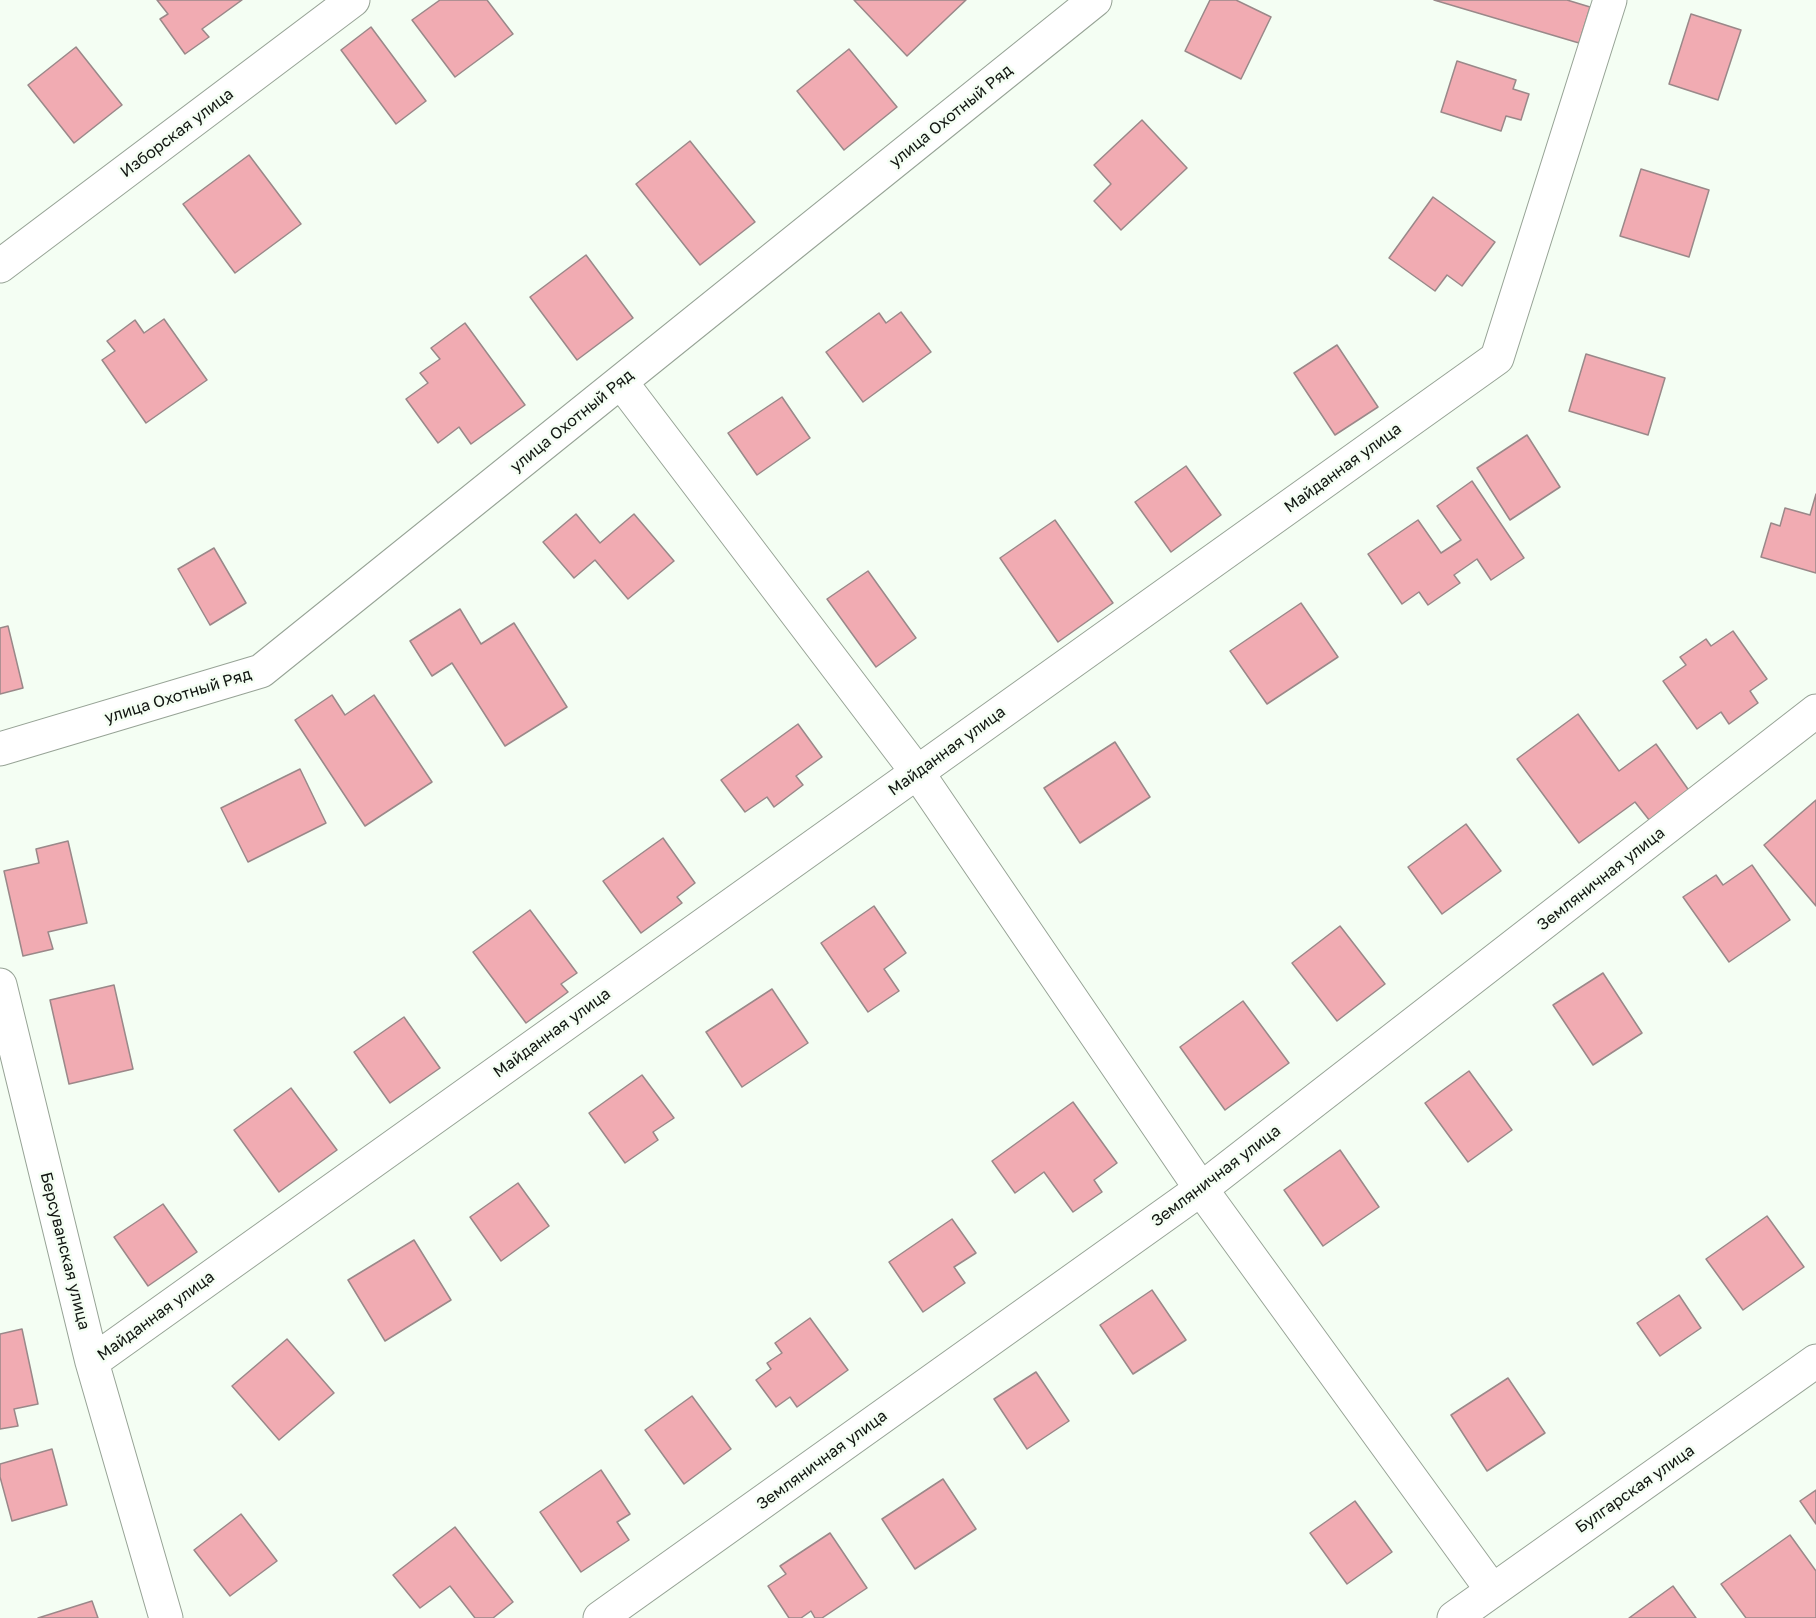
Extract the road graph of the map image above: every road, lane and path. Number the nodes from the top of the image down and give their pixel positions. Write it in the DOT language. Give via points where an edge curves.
graph roads {
  1 [pos="353,0"];
  2 [pos="1095,0"];
  3 [pos="1610,0"];
  4 [pos="0,266"];
  5 [pos="621,382"];
  6 [pos="1816,711"];
  7 [pos="0,749"];
  8 [pos="917,772"];
  9 [pos="0,985"];
  10 [pos="1201,1190"];
  11 [pos="1816,1361"];
  12 [pos="92,1362"];
  13 [pos="1492,1590"];
  14 [pos="166,1618"];
  15 [pos="600,1618"];
  16 [pos="1454,1618"];
  1 -- 4 [label="street, Изборская улица"];
  2 -- 5 [label="street, улица Охотный Ряд"];
  3 -- 8 [label="street, Майданная улица" via="1497,358"];
  5 -- 7 [label="street, улица Охотный Ряд" via="261,671"];
  5 -- 8 [label="street"];
  6 -- 10 [label="street, Земляничная улица"];
  8 -- 10 [label="street"];
  8 -- 12 [label="street, Майданная улица"];
  9 -- 12 [label="street, Берсуванская улица"];
  10 -- 13 [label="street"];
  10 -- 15 [label="street, Земляничная улица"];
  11 -- 13 [label="street, Булгарская улица"];
  12 -- 14 [label="street, Берсуванская улица"];
  13 -- 16 [label="street, Булгарская улица"];
}
